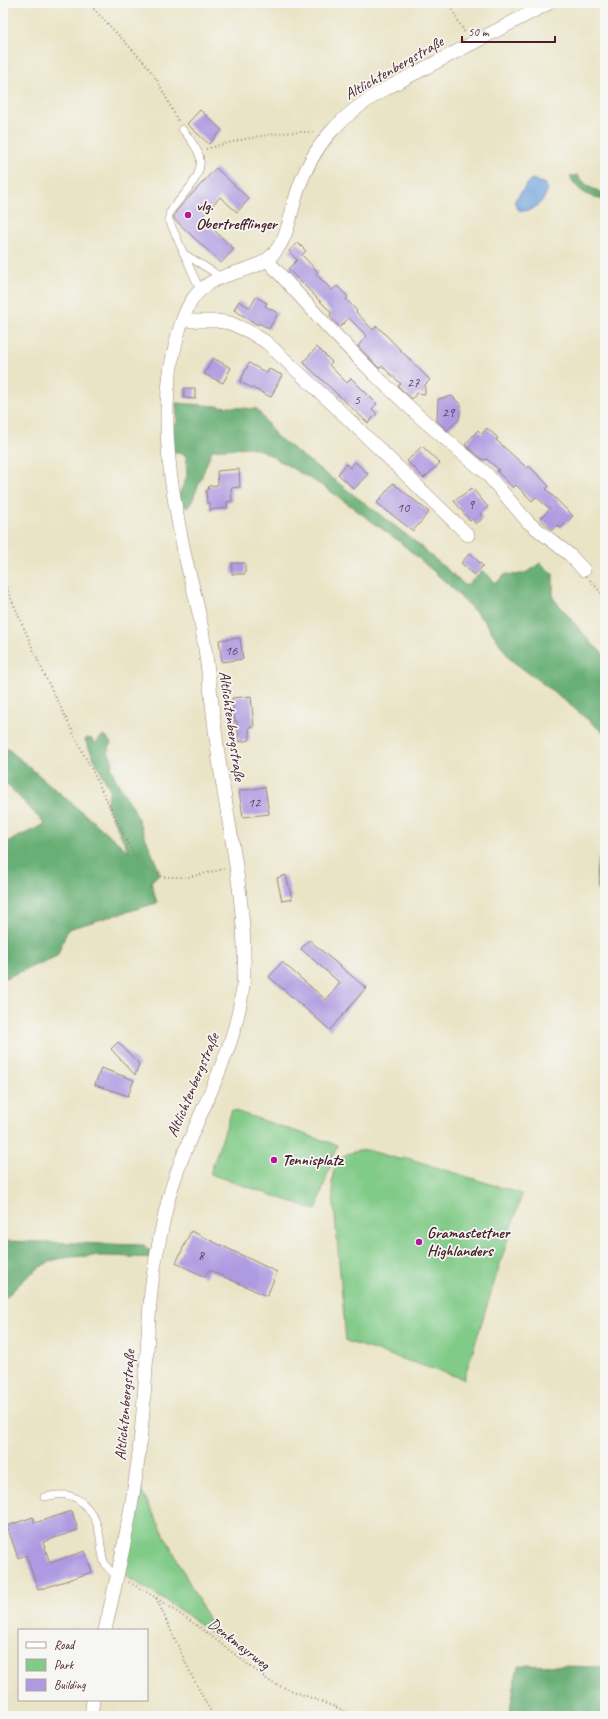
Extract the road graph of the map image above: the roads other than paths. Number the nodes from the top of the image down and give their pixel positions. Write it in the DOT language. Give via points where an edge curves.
graph roads {
  1 [pos="549,3"];
  2 [pos="182,129"];
  3 [pos="183,253"];
  4 [pos="267,260"];
  5 [pos="219,278"];
  6 [pos="200,290"];
  7 [pos="183,318"];
  8 [pos="468,535"];
  9 [pos="584,570"];
  10 [pos="44,1497"];
  11 [pos="117,1576"];
  12 [pos="105,1629"];
  13 [pos="93,1701"];
  14 [pos="91,1716"];
  1 -- 4 [label="street, Altlichtenbergstraße" via="372,97 346,115 329,133 310,160 282,241"];
  2 -- 3 [label="lane" via="198,152 201,161 200,170 169,214 170,226"];
  3 -- 5 [label="lane"];
  3 -- 6 [label="lane"];
  4 -- 5 [label="street, Altlichtenbergstraße"];
  4 -- 9 [label="street" via="375,375 487,474 528,522 570,555"];
  5 -- 6 [label="street, Altlichtenbergstraße"];
  6 -- 7 [label="street, Altlichtenbergstraße"];
  7 -- 8 [label="street" via="192,321 230,323 266,342"];
  7 -- 11 [label="street, Altlichtenbergstraße" via="167,396 167,444 183,548 202,627 220,767 237,866 243,926 244,976 226,1056 184,1151 165,1211 151,1287 139,1456"];
  10 -- 11 [label="lane" via="66,1495 84,1505 97,1525 104,1563"];
  11 -- 12 [label="street, Altlichtenbergstraße"];
  13 -- 14 [label="street"];
}
